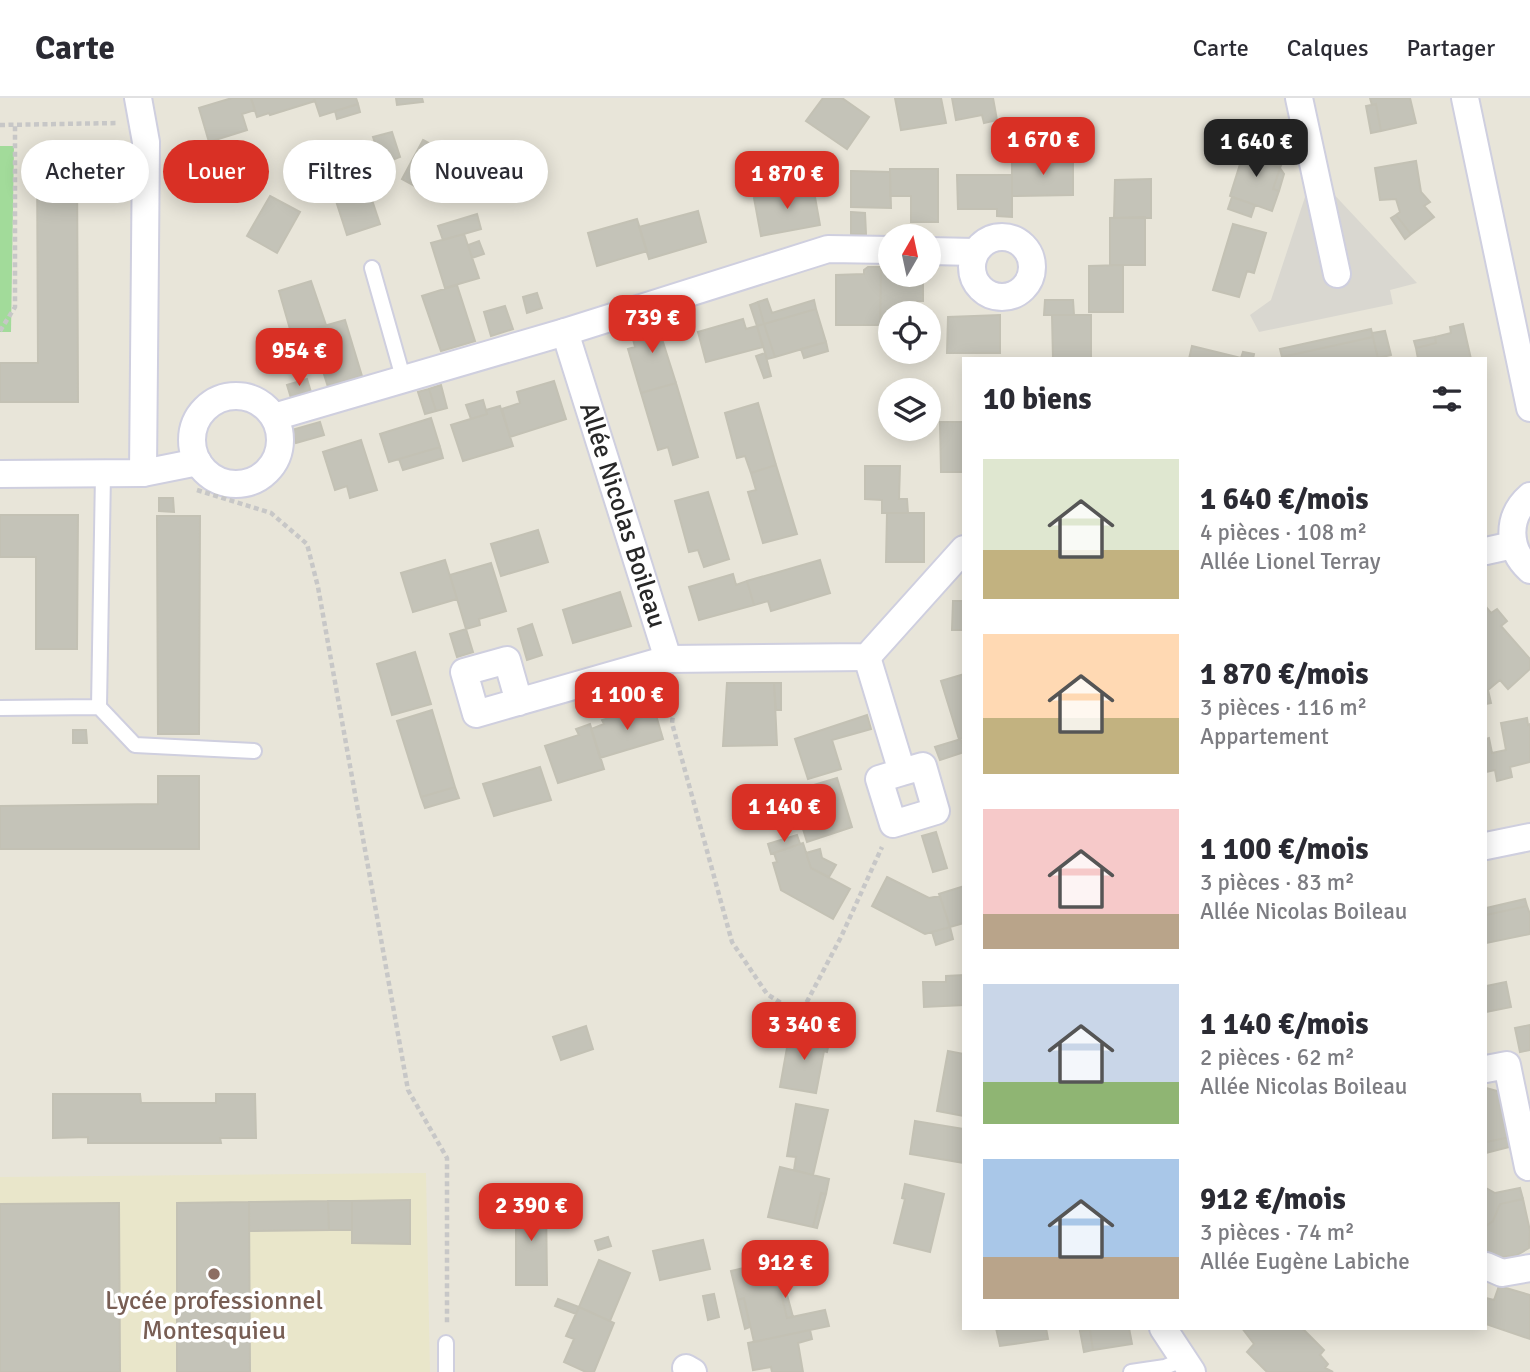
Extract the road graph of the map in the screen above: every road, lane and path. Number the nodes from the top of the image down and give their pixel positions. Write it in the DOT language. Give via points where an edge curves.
graph roads {
  1 [pos="1299,98"];
  2 [pos="1465,98"];
  3 [pos="140,110"];
  4 [pos="15,124"];
  5 [pos="0,125"];
  6 [pos="878,250"];
  7 [pos="942,251"];
  8 [pos="975,252"];
  9 [pos="372,268"];
  10 [pos="1337,274"];
  11 [pos="0,331"];
  12 [pos="565,332"];
  13 [pos="404,381"];
  14 [pos="1530,408"];
  15 [pos="274,417"];
  16 [pos="198,462"];
  17 [pos="143,473"];
  18 [pos="0,474"];
  19 [pos="103,474"];
  20 [pos="195,489"];
  21 [pos="1530,496"];
  22 [pos="1513,545"];
  23 [pos="962,551"];
  24 [pos="1487,551"];
  25 [pos="1530,570"];
  26 [pos="867,657"];
  27 [pos="668,659"];
  28 [pos="519,702"];
  29 [pos="99,707"];
  30 [pos="0,708"];
  31 [pos="254,751"];
  32 [pos="902,772"];
  33 [pos="893,824"];
  34 [pos="1530,837"];
  35 [pos="1487,846"];
  36 [pos="1487,1069"];
  37 [pos="1529,1171"];
  38 [pos="1487,1266"];
  39 [pos="1530,1268"];
  40 [pos="1164,1330"];
  41 [pos="446,1343"];
  42 [pos="1187,1366"];
  43 [pos="446,1372"];
  44 [pos="1132,1372"];
  1 -- 10 [label="street"];
  2 -- 14 [label="street"];
  3 -- 4 [label="path"];
  3 -- 17 [label="street" via="146,142"];
  4 -- 5 [label="path"];
  4 -- 11 [label="path" via="15,307"];
  6 -- 12 [label="street" via="828,249"];
  7 -- 8 [label="street"];
  9 -- 13 [label="lane"];
  12 -- 13 [label="street"];
  12 -- 27 [label="street, Allée Nicolas Boileau"];
  13 -- 15 [label="street"];
  15 -- 16 [label="street" via="280,447 265,474 236,484 221,482"];
  15 -- 16 [label="street" via="253,399 240,396 213,401 202,410 191,435"];
  16 -- 17 [label="street"];
  17 -- 19 [label="street"];
  18 -- 19 [label="street"];
  19 -- 29 [label="lane"];
  20 -- 41 [label="path" via="271,513 307,544 408,1090 447,1158"];
  21 -- 22 [label="street" via="1515,515"];
  22 -- 24 [label="street"];
  22 -- 25 [label="street"];
  23 -- 26 [label="street"];
  26 -- 27 [label="street, Allée Nicolas Boileau"];
  26 -- 32 [label="street"];
  27 -- 28 [label="street, Allée Nicolas Boileau"];
  27 -- 33 [label="path" via="678,687 672,723 732,942 767,994 800,1015"];
  29 -- 30 [label="lane"];
  29 -- 31 [label="lane" via="135,745"];
  32 -- 33 [label="street" via="879,779"];
  32 -- 33 [label="street" via="923,766 936,811"];
  34 -- 35 [label="street"];
  36 -- 37 [label="street" via="1507,1065"];
  38 -- 39 [label="street" via="1502,1273"];
  40 -- 42 [label="street"];
  41 -- 43 [label="lane"];
  42 -- 44 [label="lane"];
}
